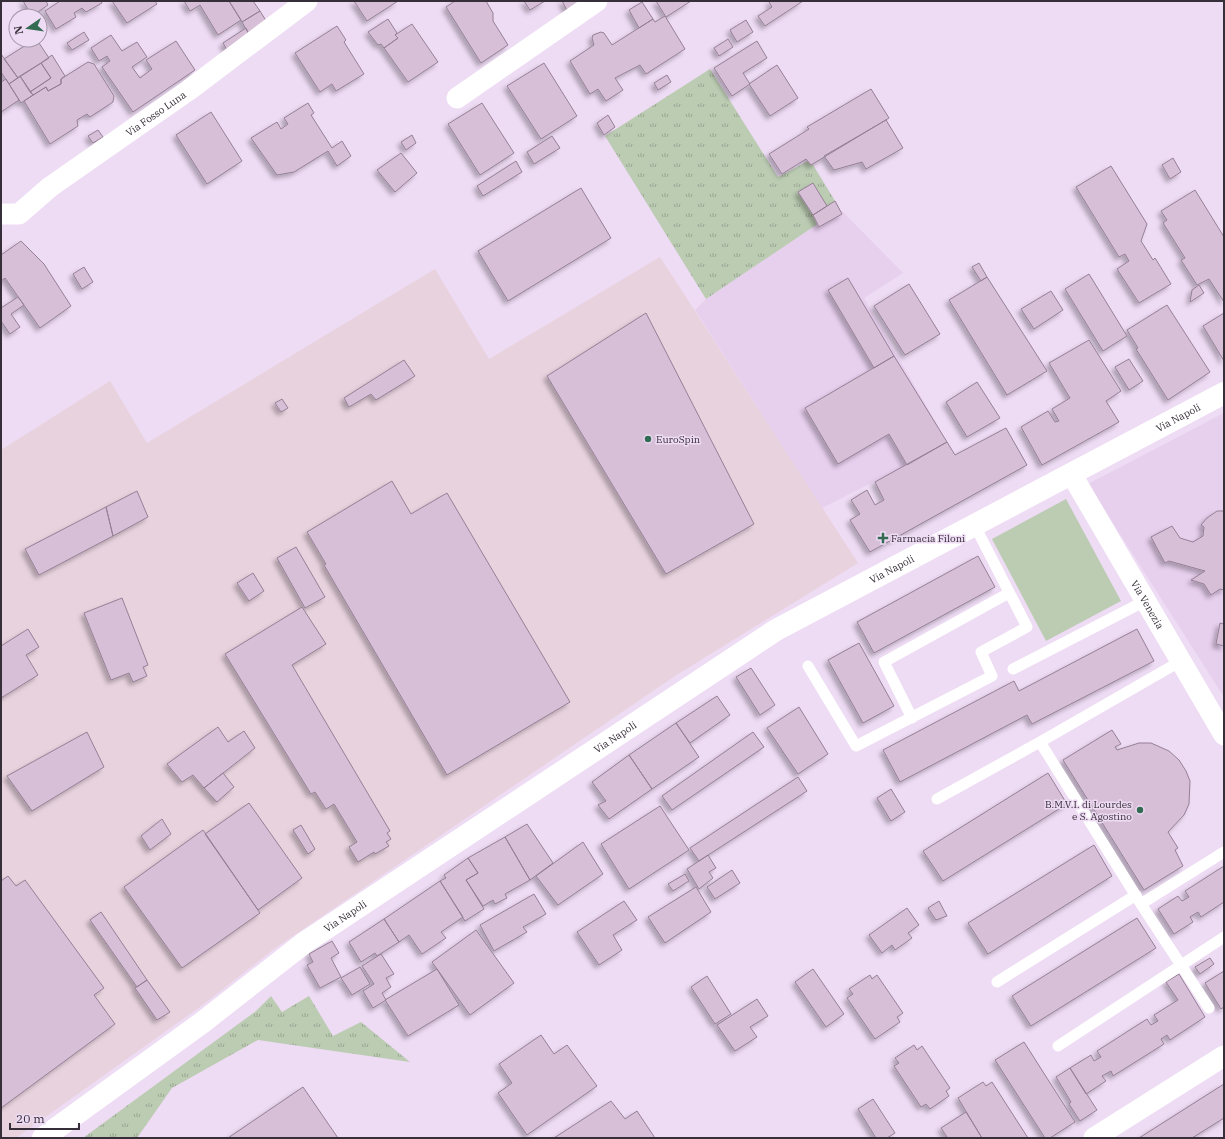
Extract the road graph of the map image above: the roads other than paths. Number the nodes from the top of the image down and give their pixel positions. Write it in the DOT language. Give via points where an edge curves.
graph roads {
  1 [pos="307,1"];
  2 [pos="597,1"];
  3 [pos="457,98"];
  4 [pos="1,214"];
  5 [pos="1224,393"];
  6 [pos="1072,475"];
  7 [pos="975,526"];
  8 [pos="1009,593"];
  9 [pos="1145,601"];
  10 [pos="1180,661"];
  11 [pos="808,666"];
  12 [pos="1013,669"];
  13 [pos="912,718"];
  14 [pos="1224,734"];
  15 [pos="1040,742"];
  16 [pos="937,799"];
  17 [pos="1224,852"];
  18 [pos="1138,900"];
  19 [pos="1224,937"];
  20 [pos="1181,965"];
  21 [pos="997,982"];
  22 [pos="1209,1008"];
  23 [pos="1058,1046"];
  24 [pos="1224,1056"];
  25 [pos="43,1138"];
  26 [pos="1094,1138"];
  1 -- 4 [label="street, Via Fosso Luna" via="189,90 50,187 19,214"];
  2 -- 3 [label="street"];
  5 -- 6 [label="street, Via Napoli"];
  6 -- 7 [label="street, Via Napoli"];
  6 -- 9 [label="street, Via Venezia"];
  7 -- 8 [label="lane"];
  7 -- 25 [label="street, Via Napoli" via="776,630 688,687 304,943 204,1022"];
  8 -- 13 [label="lane" via="884,662"];
  8 -- 13 [label="lane" via="1027,627 981,652 992,676"];
  9 -- 10 [label="street, Via Venezia"];
  9 -- 12 [label="lane"];
  10 -- 14 [label="street, Via Venezia"];
  10 -- 15 [label="lane"];
  11 -- 13 [label="lane" via="856,746"];
  15 -- 16 [label="lane"];
  15 -- 18 [label="lane"];
  17 -- 18 [label="lane"];
  18 -- 20 [label="lane"];
  18 -- 21 [label="lane"];
  19 -- 20 [label="lane"];
  20 -- 22 [label="lane"];
  20 -- 23 [label="lane"];
  24 -- 26 [label="street"];
}
